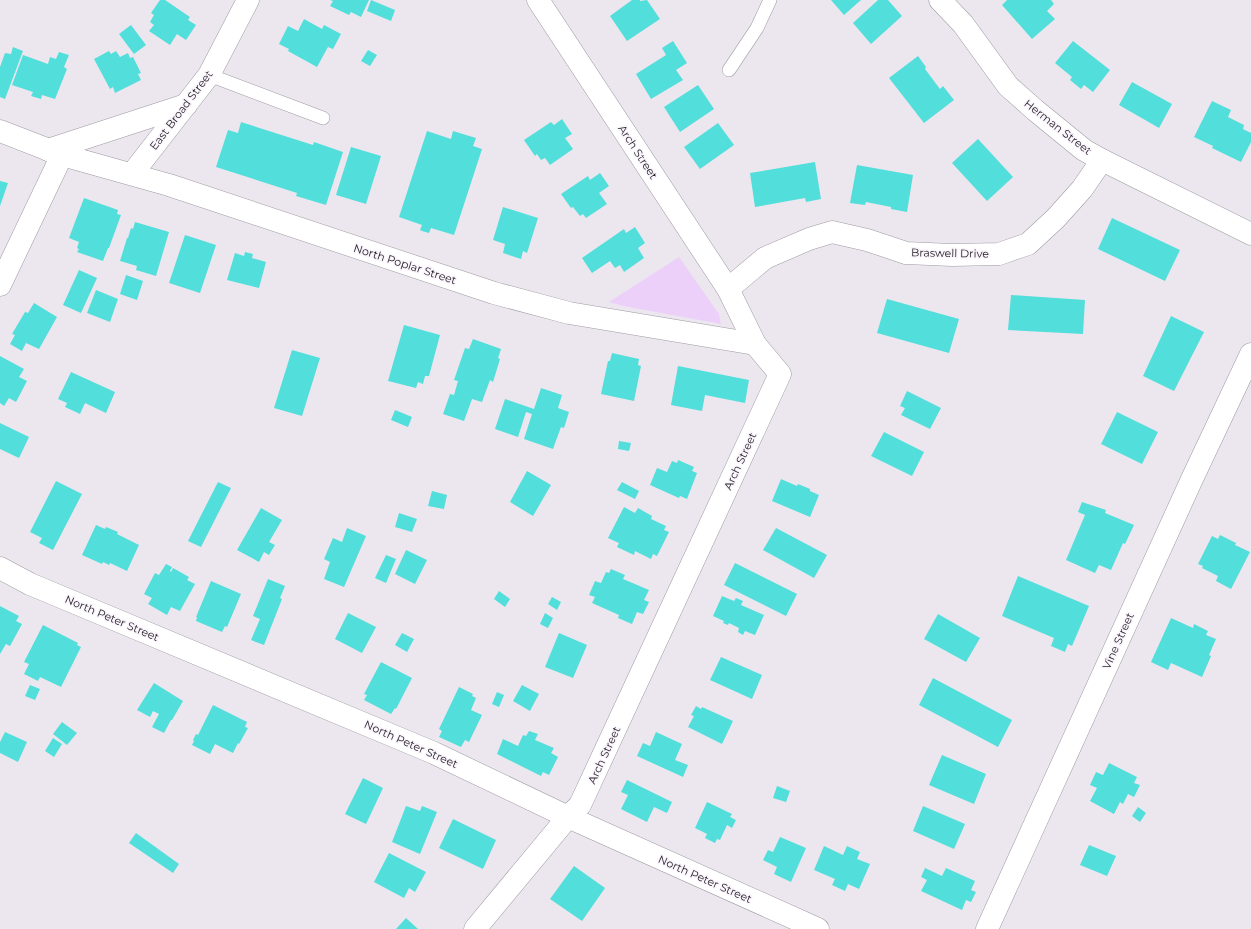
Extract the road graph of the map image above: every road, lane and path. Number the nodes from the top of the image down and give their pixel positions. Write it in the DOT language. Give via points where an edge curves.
graph roads {
  1 [pos="248,0"];
  2 [pos="538,0"];
  3 [pos="770,0"];
  4 [pos="940,0"];
  5 [pos="729,70"];
  6 [pos="210,75"];
  7 [pos="186,105"];
  8 [pos="323,118"];
  9 [pos="0,132"];
  10 [pos="55,152"];
  11 [pos="1102,160"];
  12 [pos="132,174"];
  13 [pos="1251,234"];
  14 [pos="0,285"];
  15 [pos="728,289"];
  16 [pos="755,344"];
  17 [pos="1251,354"];
  18 [pos="0,568"];
  19 [pos="568,817"];
  20 [pos="475,929"];
  21 [pos="818,929"];
  22 [pos="987,929"];
  1 -- 6 [label="street, East Broad Street"];
  2 -- 15 [label="street, Arch Street"];
  3 -- 5 [label="lane" via="757,28"];
  4 -- 11 [label="street, Herman Street" via="963,24 1008,86 1084,150"];
  6 -- 7 [label="street, East Broad Street"];
  6 -- 8 [label="lane"];
  7 -- 10 [label="street"];
  7 -- 12 [label="street, East Broad Street"];
  9 -- 10 [label="street, North Poplar Street"];
  10 -- 12 [label="street, North Poplar Street"];
  10 -- 14 [label="street"];
  11 -- 13 [label="street, Herman Street"];
  11 -- 15 [label="street, Braswell Drive" via="1082,189 1028,244 999,254 952,256 906,253 832,232 765,258"];
  12 -- 16 [label="street, North Poplar Street" via="494,293 569,313"];
  15 -- 16 [label="street, Arch Street"];
  16 -- 19 [label="street, Arch Street" via="780,374 580,805"];
  17 -- 22 [label="street, Vine Street"];
  18 -- 19 [label="street, North Peter Street" via="30,584 434,753"];
  19 -- 20 [label="street, Arch Street"];
  19 -- 21 [label="street, North Peter Street"];
}
